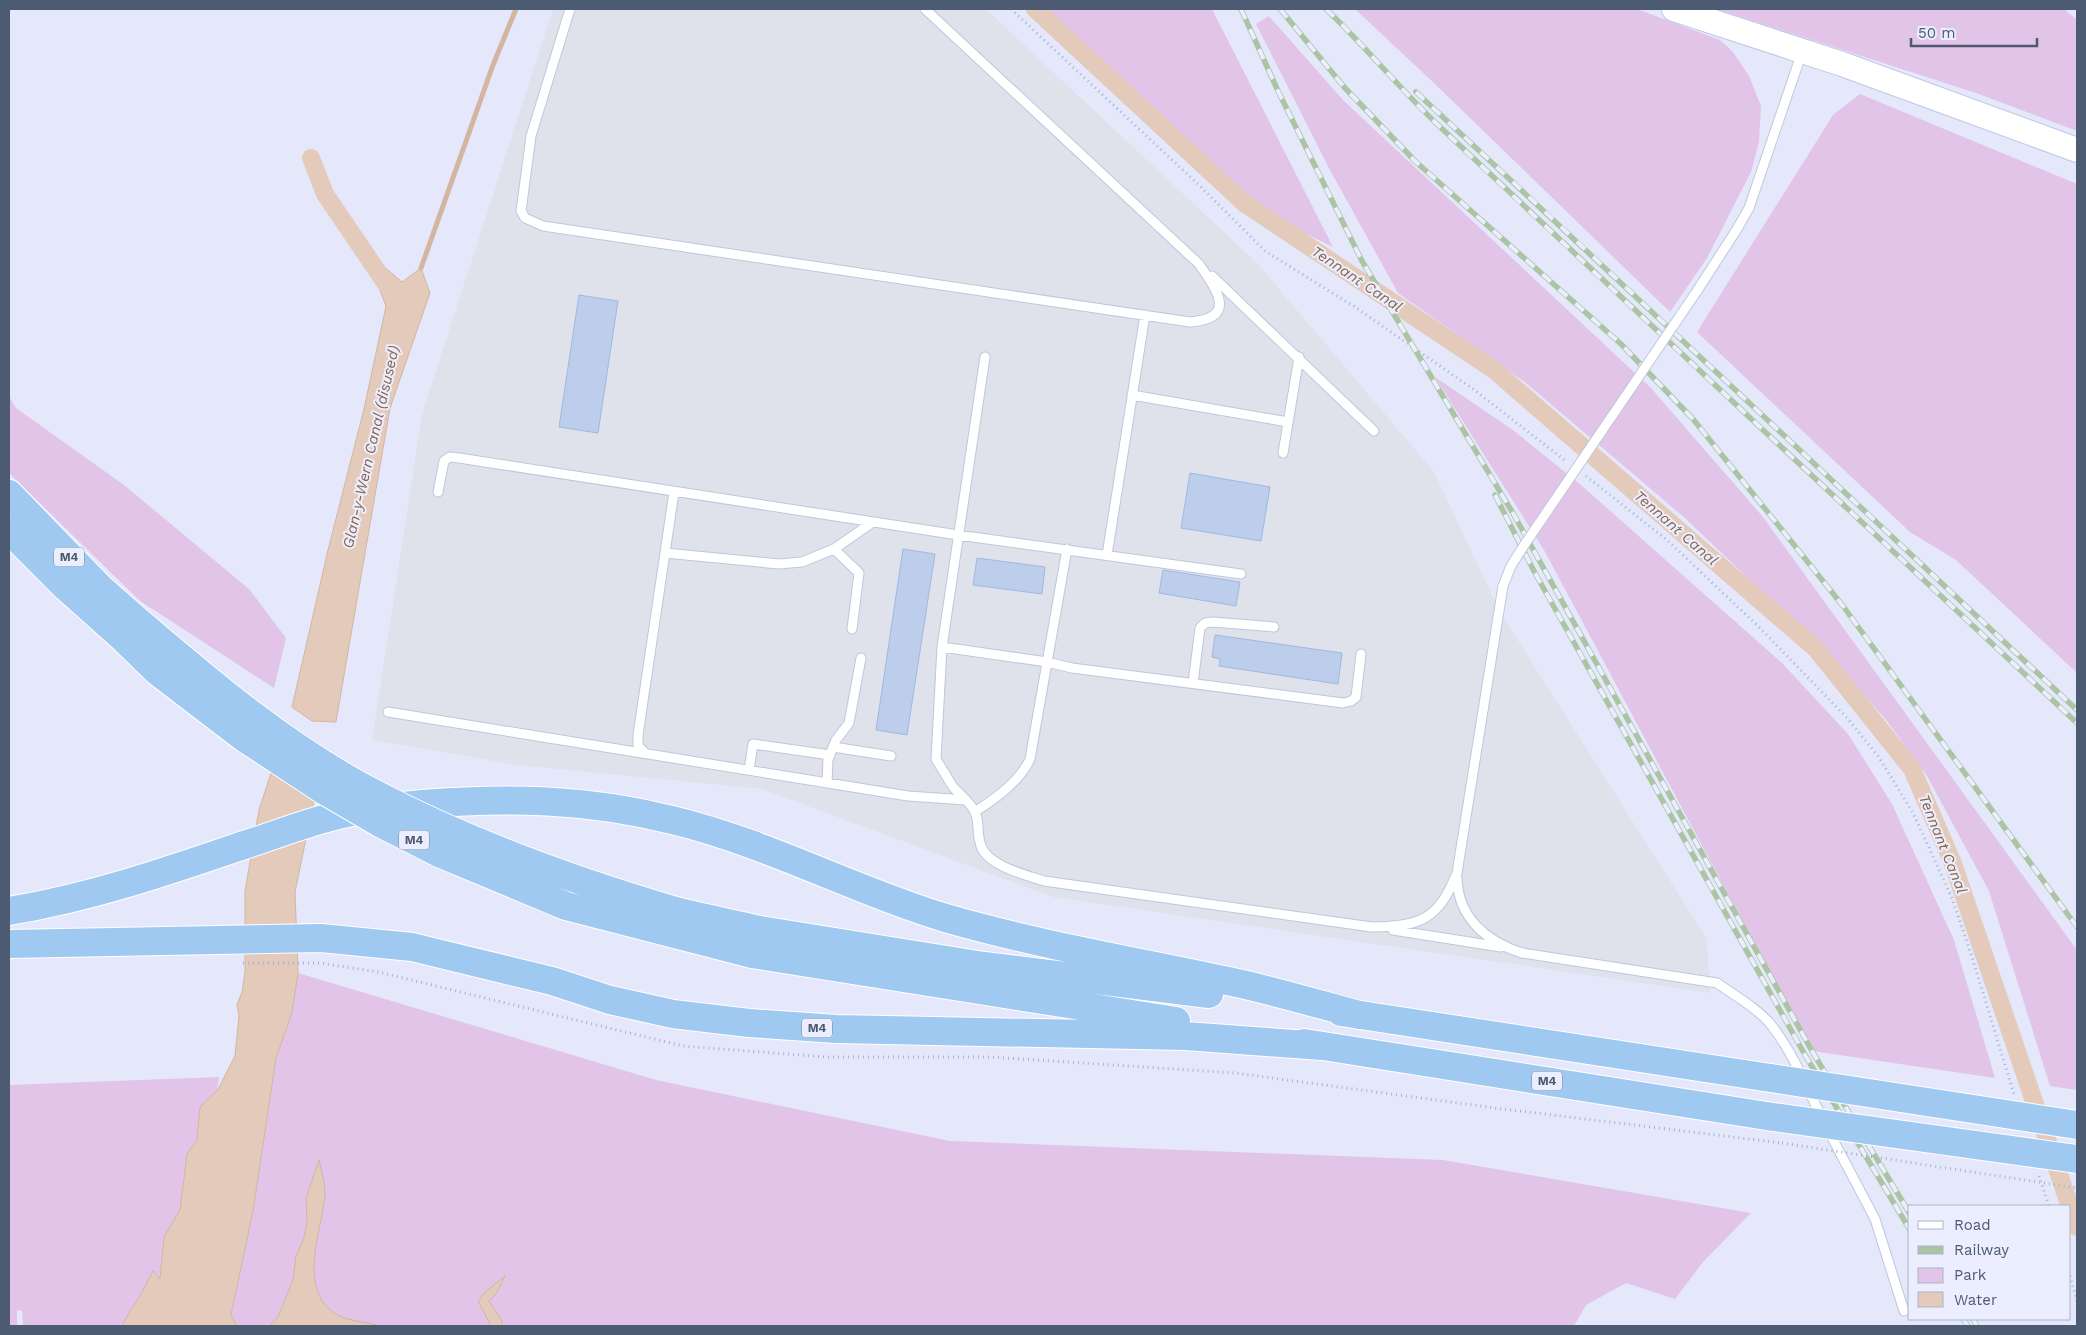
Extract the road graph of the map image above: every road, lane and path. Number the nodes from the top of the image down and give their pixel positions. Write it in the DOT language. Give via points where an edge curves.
graph roads {
  1 [pos="570,9"];
  2 [pos="925,9"];
  3 [pos="1011,9"];
  4 [pos="1674,9"];
  5 [pos="1802,51"];
  6 [pos="2077,150"];
  7 [pos="1199,264"];
  8 [pos="1145,315"];
  9 [pos="985,356"];
  10 [pos="1298,357"];
  11 [pos="1132,395"];
  12 [pos="1288,422"];
  13 [pos="1374,431"];
  14 [pos="1283,452"];
  15 [pos="1569,463"];
  16 [pos="1583,474"];
  17 [pos="438,492"];
  18 [pos="674,492"];
  19 [pos="9,494"];
  20 [pos="873,522"];
  21 [pos="9,530"];
  22 [pos="958,535"];
  23 [pos="834,549"];
  24 [pos="1067,549"];
  25 [pos="665,553"];
  26 [pos="1107,555"];
  27 [pos="1241,574"];
  28 [pos="127,627"];
  29 [pos="1274,627"];
  30 [pos="852,629"];
  31 [pos="942,647"];
  32 [pos="1361,654"];
  33 [pos="860,658"];
  34 [pos="1047,662"];
  35 [pos="1193,683"];
  36 [pos="388,712"];
  37 [pos="831,751"];
  38 [pos="645,753"];
  39 [pos="891,756"];
  40 [pos="749,770"];
  41 [pos="827,783"];
  42 [pos="966,800"];
  43 [pos="976,811"];
  44 [pos="1457,873"];
  45 [pos="9,911"];
  46 [pos="1372,927"];
  47 [pos="756,942"];
  48 [pos="9,944"];
  49 [pos="1504,947"];
  50 [pos="321,951"];
  51 [pos="242,963"];
  52 [pos="1359,1015"];
  53 [pos="1322,1046"];
  54 [pos="2016,1101"];
  55 [pos="2077,1125"];
  56 [pos="2077,1159"];
  57 [pos="2037,1168"];
  58 [pos="2077,1188"];
  59 [pos="2049,1205"];
  60 [pos="2071,1280"];
  61 [pos="2077,1301"];
  62 [pos="1904,1311"];
  1 -- 8 [label="lane" via="531,136 521,211 525,218 543,226"];
  2 -- 7 [label="lane"];
  3 -- 15 [label="path" via="1265,251 1355,307"];
  4 -- 5 [label="main road"];
  5 -- 6 [label="main road"];
  5 -- 44 [label="lane, bridge" via="1749,208 1738,230 1511,566 1503,586"];
  7 -- 8 [label="lane" via="1218,291 1220,301 1216,313 1205,320 1190,322"];
  7 -- 10 [label="lane"];
  8 -- 11 [label="lane"];
  9 -- 22 [label="lane"];
  10 -- 12 [label="lane"];
  10 -- 13 [label="lane"];
  11 -- 12 [label="lane"];
  11 -- 26 [label="lane"];
  12 -- 14 [label="lane"];
  16 -- 54 [label="path" via="1667,540 1760,628 1848,719 1878,756 1914,813 1952,898"];
  17 -- 18 [label="lane" via="444,461 450,457"];
  18 -- 20 [label="lane"];
  18 -- 25 [label="lane"];
  19 -- 28 [label="highway, M4" via="100,588"];
  20 -- 22 [label="lane"];
  20 -- 23 [label="lane"];
  21 -- 28 [label="highway, M4" via="65,586"];
  22 -- 24 [label="lane"];
  22 -- 31 [label="lane"];
  23 -- 25 [label="lane" via="802,562 779,564"];
  23 -- 30 [label="lane" via="859,573"];
  24 -- 26 [label="lane"];
  24 -- 34 [label="lane"];
  25 -- 38 [label="lane" via="638,735 638,746"];
  26 -- 27 [label="lane"];
  28 -- 47 [label="highway, M4, bridge" via="185,661 269,728 376,795 499,852 673,910"];
  29 -- 35 [label="lane" via="1205,624 1200,628"];
  31 -- 34 [label="lane"];
  31 -- 42 [label="lane" via="936,759 953,787"];
  32 -- 35 [label="lane" via="1356,697 1343,703"];
  33 -- 37 [label="lane" via="849,722"];
  34 -- 35 [label="lane"];
  34 -- 43 [label="lane" via="1030,759 1025,770 1017,780"];
  36 -- 38 [label="lane"];
  37 -- 39 [label="lane"];
  37 -- 40 [label="lane" via="753,744"];
  37 -- 41 [label="lane"];
  38 -- 40 [label="lane"];
  40 -- 41 [label="lane"];
  41 -- 42 [label="lane" via="908,796"];
  42 -- 43 [label="lane"];
  43 -- 46 [label="lane" via="982,847 989,858 1044,881"];
  44 -- 46 [label="lane" via="1438,908 1421,921 1402,927"];
  44 -- 49 [label="lane" via="1458,894 1467,913 1485,935"];
  45 -- 52 [label="highway, M4, bridge" via="108,890 356,811 474,801 602,805 675,820 954,920 1018,937 1240,984"];
  46 -- 49 [label="lane"];
  47 -- 52 [label="highway, M4" via="984,966"];
  47 -- 53 [label="highway, M4" via="1046,1000"];
  48 -- 50 [label="highway, M4" via="204,939"];
  49 -- 62 [label="lane" via="1522,953 1717,984 1771,1025 1786,1047 1874,1219"];
  50 -- 51 [label="path"];
  50 -- 53 [label="highway, M4" via="412,947 552,981 610,1000 674,1014 749,1023 836,1029 1185,1036"];
  50 -- 58 [label="path, bridge" via="395,976 683,1046 827,1057 991,1057 1235,1073 1782,1143"];
  52 -- 55 [label="highway, M4, bridge"];
  53 -- 56 [label="highway, M4, bridge" via="1773,1117"];
  57 -- 59 [label="path"];
  60 -- 61 [label="path"];
}
